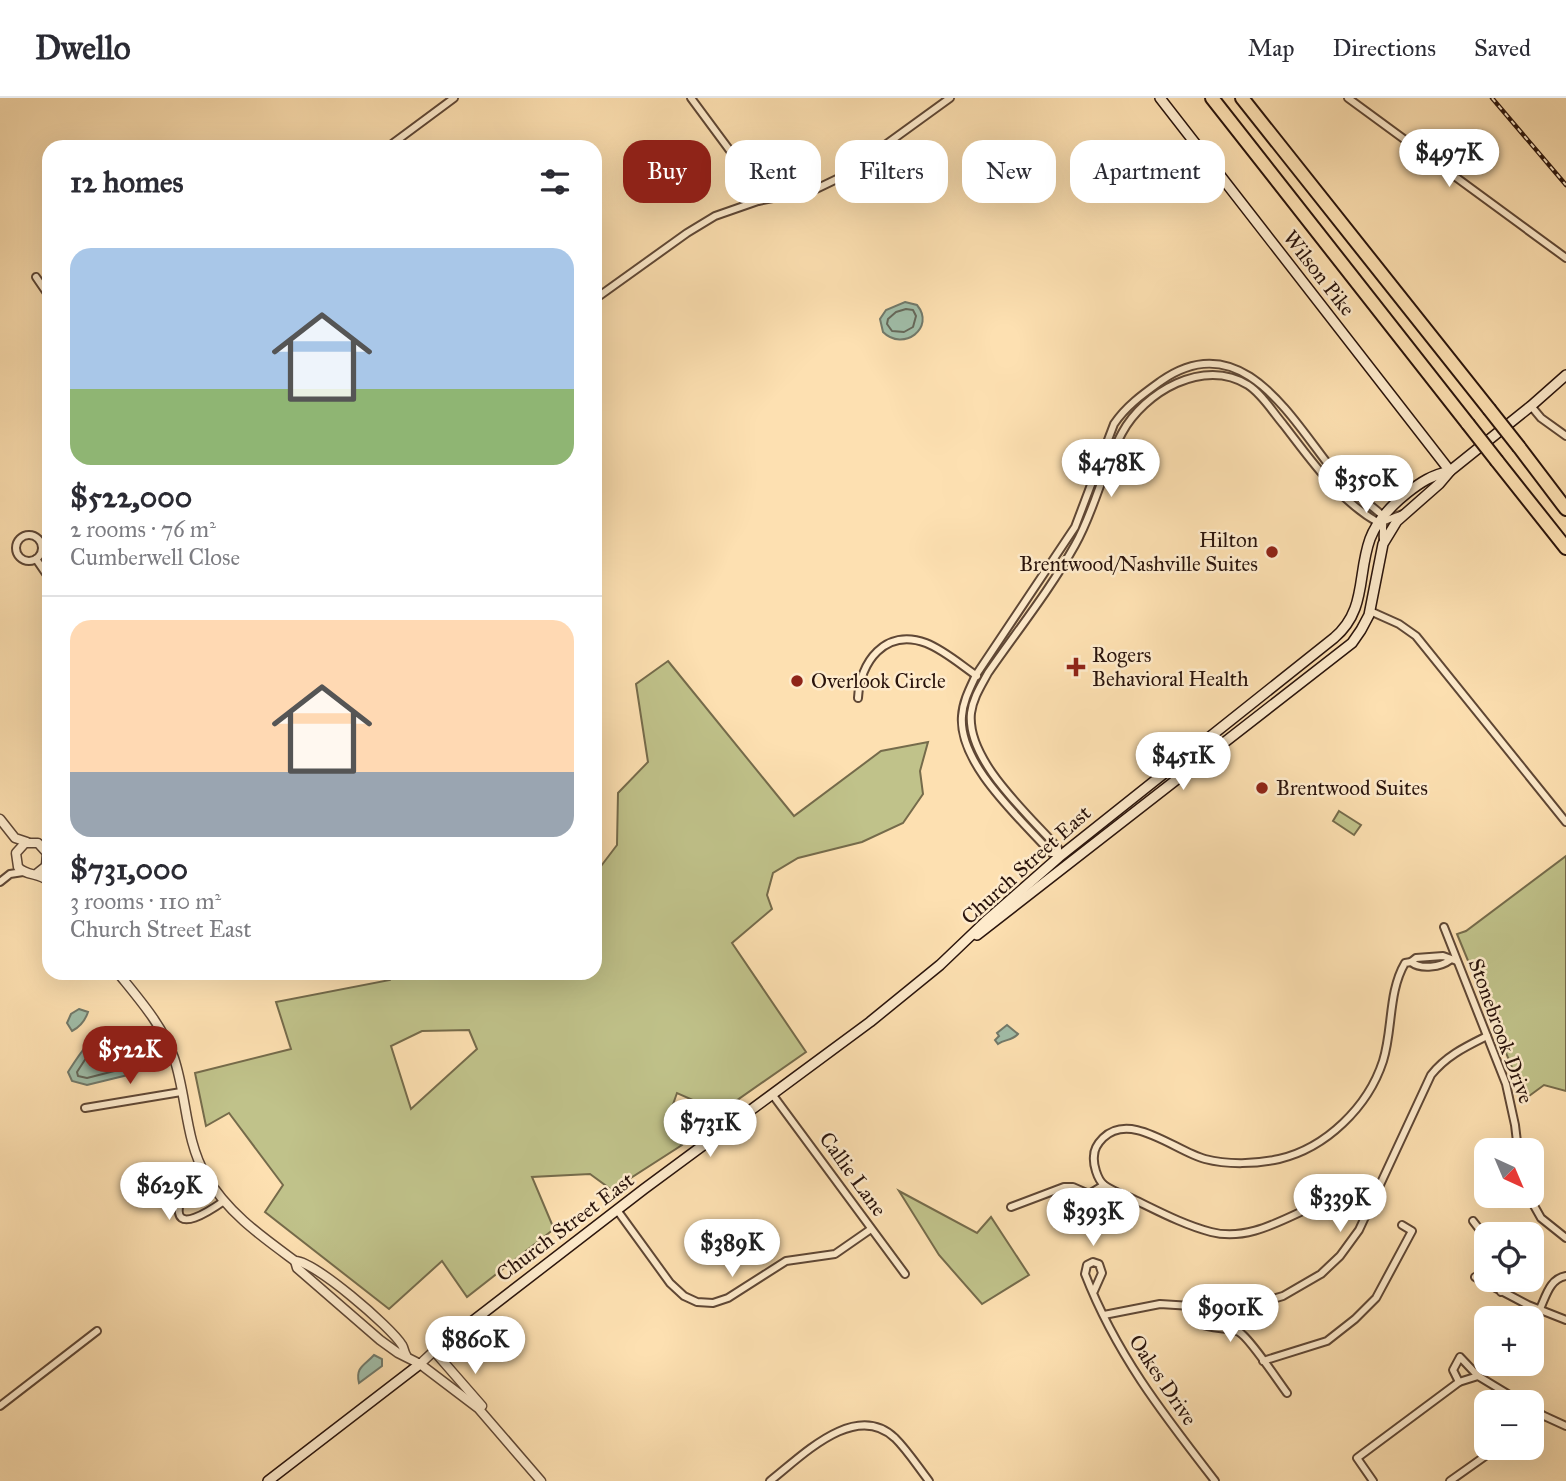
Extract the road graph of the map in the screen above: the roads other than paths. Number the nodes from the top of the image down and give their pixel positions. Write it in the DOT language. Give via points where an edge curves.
graph roads {
  1 [pos="453,98"];
  2 [pos="691,98"];
  3 [pos="950,98"];
  4 [pos="1160,98"];
  5 [pos="1212,98"];
  6 [pos="1242,98"];
  7 [pos="1348,98"];
  8 [pos="397,140"];
  9 [pos="725,144"];
  10 [pos="821,186"];
  11 [pos="751,203"];
  12 [pos="1566,258"];
  13 [pos="36,277"];
  14 [pos="42,286"];
  15 [pos="602,294"];
  16 [pos="1566,375"];
  17 [pos="1531,406"];
  18 [pos="1566,436"];
  19 [pos="1519,447"];
  20 [pos="1450,471"];
  21 [pos="1566,502"];
  22 [pos="1566,509"];
  23 [pos="1404,513"];
  24 [pos="1382,520"];
  25 [pos="1383,544"];
  26 [pos="1566,548"];
  27 [pos="36,559"];
  28 [pos="42,568"];
  29 [pos="1370,611"];
  30 [pos="976,675"];
  31 [pos="984,681"];
  32 [pos="858,698"];
  33 [pos="0,819"];
  34 [pos="1566,822"];
  35 [pos="15,838"];
  36 [pos="27,842"];
  37 [pos="42,846"];
  38 [pos="18,849"];
  39 [pos="1058,855"];
  40 [pos="16,862"];
  41 [pos="42,869"];
  42 [pos="23,872"];
  43 [pos="10,874"];
  44 [pos="36,874"];
  45 [pos="42,877"];
  46 [pos="0,881"];
  47 [pos="1444,927"];
  48 [pos="966,942"];
  49 [pos="1454,960"];
  50 [pos="123,980"];
  51 [pos="1487,1037"];
  52 [pos="181,1092"];
  53 [pos="772,1094"];
  54 [pos="85,1108"];
  55 [pos="1517,1138"];
  56 [pos="209,1181"];
  57 [pos="1104,1185"];
  58 [pos="224,1201"];
  59 [pos="1372,1202"];
  60 [pos="1011,1207"];
  61 [pos="1535,1208"];
  62 [pos="617,1210"];
  63 [pos="1402,1225"];
  64 [pos="871,1229"];
  65 [pos="1566,1238"];
  66 [pos="295,1261"];
  67 [pos="905,1274"];
  68 [pos="1566,1276"];
  69 [pos="1094,1291"];
  70 [pos="1501,1292"];
  71 [pos="1192,1306"];
  72 [pos="1529,1306"];
  73 [pos="1541,1306"];
  74 [pos="1544,1313"];
  75 [pos="1104,1315"];
  76 [pos="1566,1320"];
  77 [pos="97,1331"];
  78 [pos="434,1351"];
  79 [pos="406,1355"];
  80 [pos="1262,1361"];
  81 [pos="420,1364"];
  82 [pos="1474,1372"];
  83 [pos="1478,1376"];
  84 [pos="1459,1382"];
  85 [pos="1501,1390"];
  86 [pos="1287,1393"];
  87 [pos="0,1406"];
  88 [pos="1544,1416"];
  89 [pos="491,1421"];
  90 [pos="1566,1426"];
  91 [pos="1480,1460"];
  92 [pos="268,1481"];
  93 [pos="541,1481"];
  94 [pos="770,1481"];
  95 [pos="929,1481"];
  96 [pos="1215,1481"];
  97 [pos="1373,1481"];
  98 [pos="1450,1481"];
  1 -- 8 [label="street"];
  2 -- 9 [label="street"];
  3 -- 10 [label="street" via="858,166"];
  4 -- 20 [label="main road, Wilson Pike"];
  5 -- 26 [label="highway, bridge"];
  6 -- 19 [label="highway, bridge"];
  7 -- 12 [label="street"];
  11 -- 15 [label="street" via="706,221"];
  13 -- 14 [label="street"];
  16 -- 17 [label="main road, Church Street East"];
  17 -- 18 [label="street"];
  17 -- 20 [label="main road, Church Street East"];
  19 -- 21 [label="highway"];
  19 -- 22 [label="highway"];
  20 -- 23 [label="main road, Church Street East"];
  20 -- 24 [label="main road, Church Street East" via="1432,475 1399,499"];
  23 -- 24 [label="street"];
  23 -- 25 [label="main road, Church Street East"];
  24 -- 25 [label="street"];
  24 -- 30 [label="street" via="1339,478 1255,378 1221,365 1182,368 1122,412 1076,527"];
  24 -- 31 [label="street" via="1351,504 1335,488 1249,386 1209,374 1182,380 1139,410 1127,425 1075,546"];
  24 -- 39 [label="main road, Church Street East" via="1369,541 1357,607 1343,630"];
  25 -- 29 [label="main road, Church Street East"];
  27 -- 27 [label="street" via="40,541 22,537 15,547 18,555 25,561"];
  27 -- 28 [label="street"];
  29 -- 34 [label="street" via="1416,636"];
  29 -- 48 [label="main road, Church Street East" via="1357,636 1334,657"];
  30 -- 31 [label="street"];
  30 -- 32 [label="street" via="928,644 896,641 869,660 861,675"];
  30 -- 39 [label="street" via="962,716 972,760 1051,853"];
  31 -- 39 [label="street" via="972,712 975,744 992,772 1058,848"];
  33 -- 35 [label="street"];
  35 -- 36 [label="street"];
  35 -- 38 [label="street"];
  36 -- 37 [label="street"];
  36 -- 38 [label="street"];
  38 -- 40 [label="street"];
  39 -- 48 [label="main road, Church Street East"];
  40 -- 42 [label="street"];
  40 -- 43 [label="street"];
  41 -- 44 [label="street"];
  42 -- 43 [label="street"];
  42 -- 44 [label="street"];
  43 -- 46 [label="street"];
  44 -- 45 [label="street"];
  47 -- 49 [label="street, Stonebrook Drive"];
  48 -- 53 [label="main road, Church Street East" via="870,1022"];
  49 -- 51 [label="street, Stonebrook Drive"];
  49 -- 57 [label="street" via="1443,966 1405,963 1398,974 1383,1060 1350,1116 1324,1139 1277,1160 1225,1162 1196,1156 1136,1129 1119,1128 1095,1149 1095,1164"];
  50 -- 52 [label="street" via="166,1040"];
  51 -- 55 [label="street, Stonebrook Drive" via="1506,1084"];
  51 -- 59 [label="street" via="1458,1050 1431,1075"];
  52 -- 54 [label="street"];
  52 -- 56 [label="street" via="190,1138"];
  53 -- 62 [label="main road, Church Street East"];
  53 -- 64 [label="street, Callie Lane"];
  56 -- 58 [label="street"];
  56 -- 58 [label="street" via="182,1199 180,1213 193,1220"];
  57 -- 59 [label="street" via="1177,1220 1227,1235 1256,1232 1343,1196 1361,1196"];
  57 -- 60 [label="street" via="1089,1194 1064,1186"];
  58 -- 66 [label="street"];
  59 -- 71 [label="street" via="1340,1256 1300,1287 1249,1306"];
  61 -- 65 [label="street"];
  62 -- 64 [label="street" via="670,1283 697,1302 728,1298 786,1261 835,1254"];
  62 -- 78 [label="main road, Church Street East"];
  63 -- 80 [label="street" via="1412,1231 1372,1303 1330,1339"];
  64 -- 67 [label="street, Callie Lane"];
  66 -- 79 [label="street" via="297,1268 348,1313"];
  66 -- 79 [label="street" via="308,1264 370,1311"];
  68 -- 73 [label="street" via="1553,1282"];
  69 -- 75 [label="street, Oakes Drive"];
  70 -- 72 [label="street"];
  71 -- 75 [label="street" via="1152,1305"];
  71 -- 80 [label="street" via="1199,1323 1240,1333"];
  74 -- 76 [label="street"];
  75 -- 96 [label="street, Oakes Drive" via="1136,1375"];
  77 -- 87 [label="street"];
  78 -- 81 [label="street, Church Street East"];
  78 -- 89 [label="street"];
  79 -- 81 [label="street"];
  80 -- 86 [label="street"];
  81 -- 89 [label="street"];
  81 -- 92 [label="main road"];
  82 -- 84 [label="street" via="1460,1357 1454,1370"];
  83 -- 84 [label="street"];
  83 -- 85 [label="street"];
  84 -- 97 [label="street" via="1357,1458"];
  88 -- 90 [label="street"];
  89 -- 93 [label="street"];
  91 -- 98 [label="street"];
  94 -- 95 [label="street" via="832,1434 865,1426 896,1439"];
}
